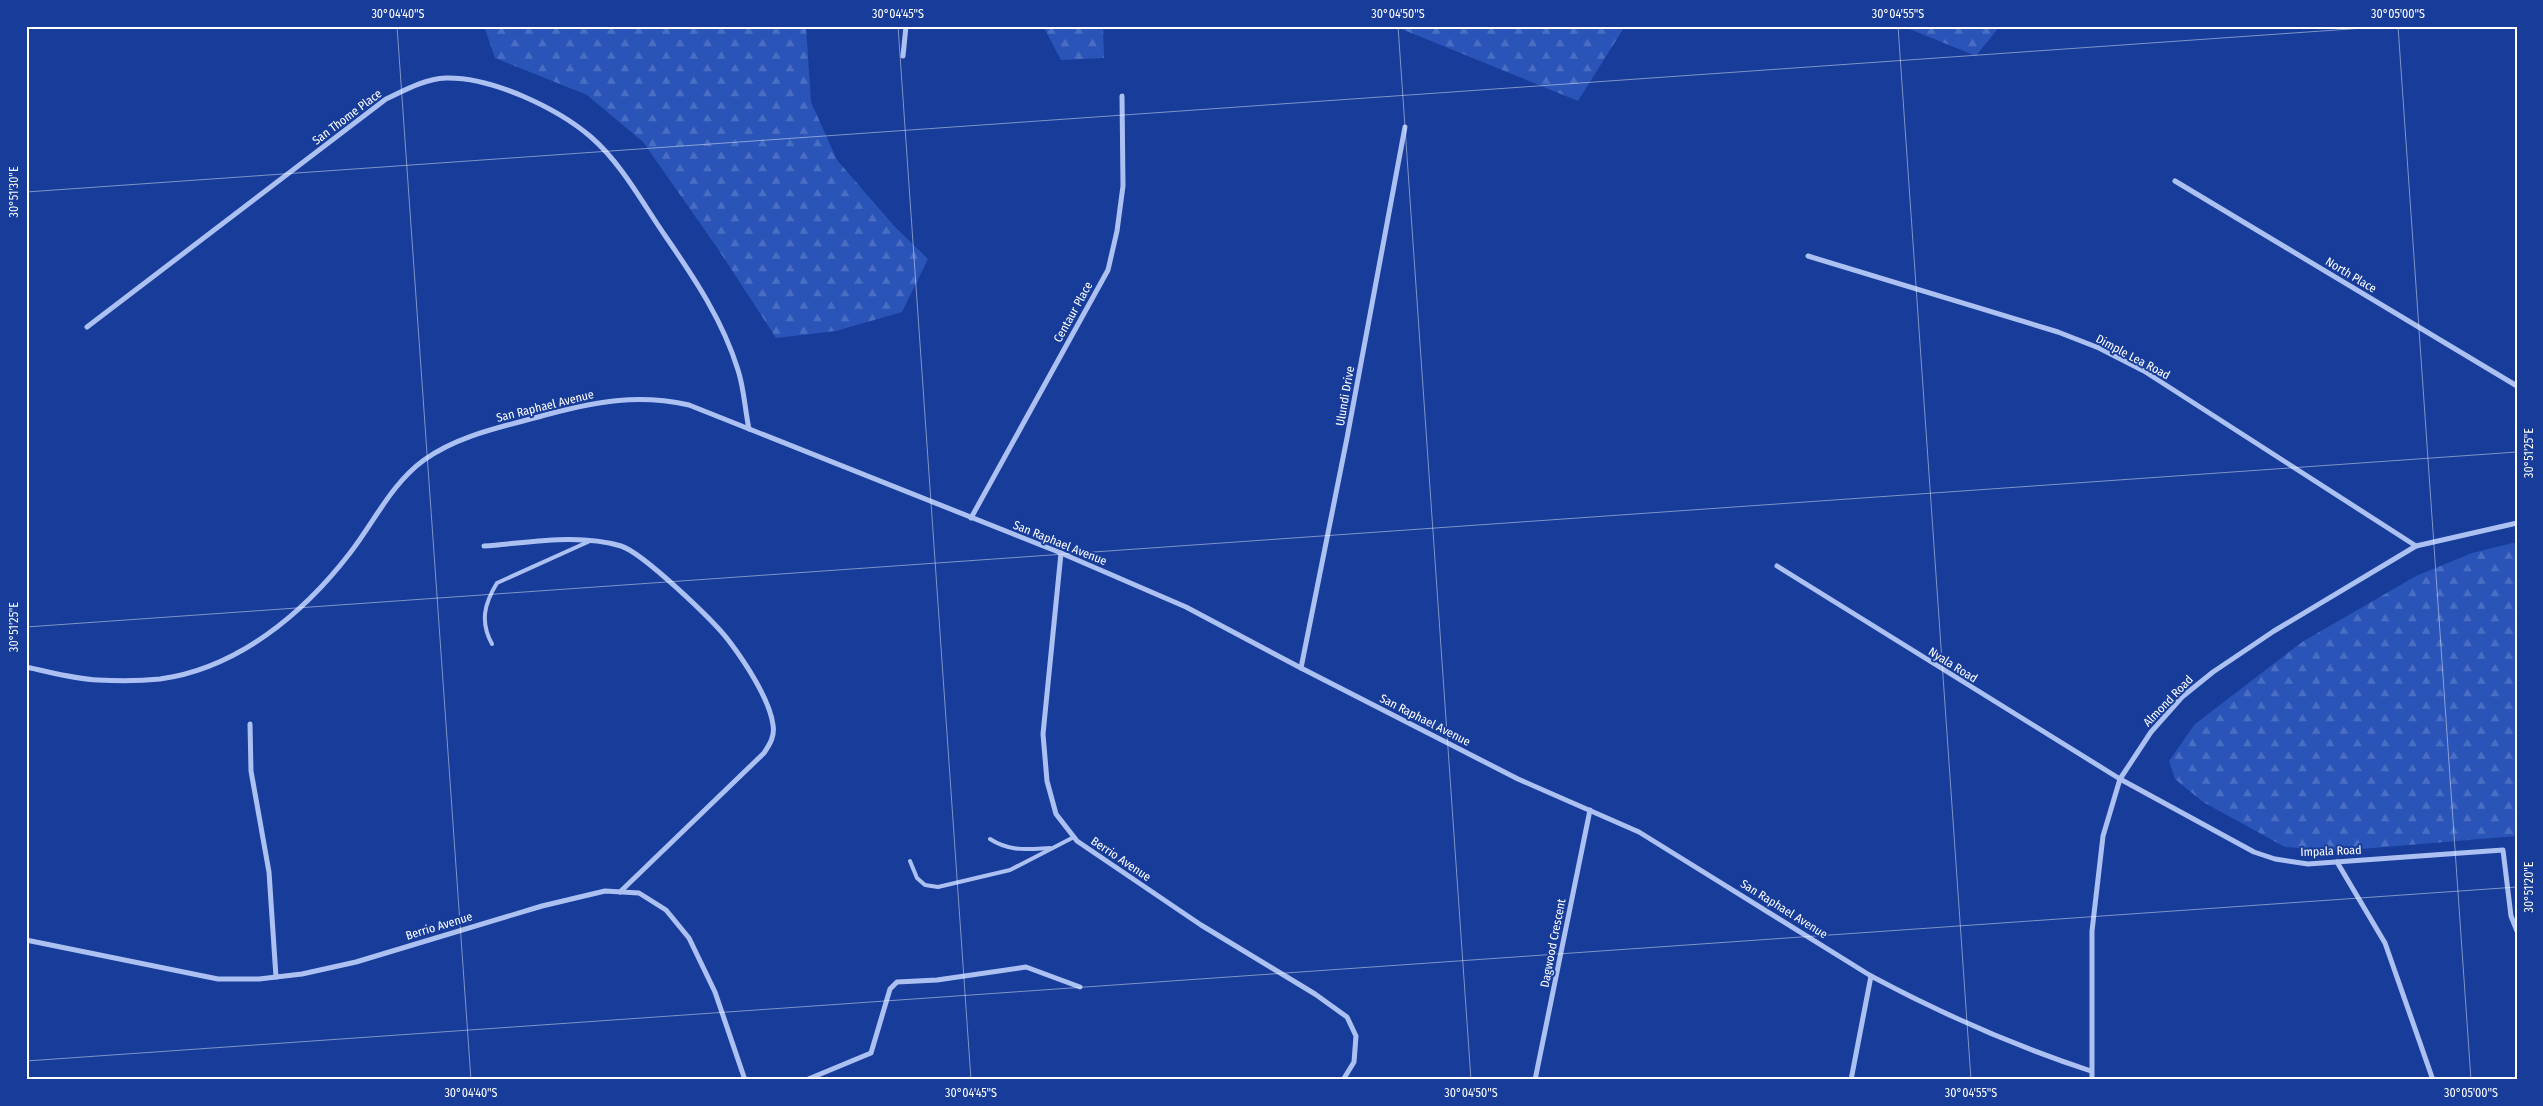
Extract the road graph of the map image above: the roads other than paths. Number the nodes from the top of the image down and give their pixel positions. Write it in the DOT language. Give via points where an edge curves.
graph roads {
  1 [pos="906,26"];
  2 [pos="903,56"];
  3 [pos="1122,96"];
  4 [pos="1405,127"];
  5 [pos="2175,181"];
  6 [pos="1808,256"];
  7 [pos="87,327"];
  8 [pos="2517,386"];
  9 [pos="749,429"];
  10 [pos="970,518"];
  11 [pos="2517,523"];
  12 [pos="590,541"];
  13 [pos="484,546"];
  14 [pos="2416,546"];
  15 [pos="1061,554"];
  16 [pos="1777,566"];
  17 [pos="492,644"];
  18 [pos="26,667"];
  19 [pos="1301,668"];
  20 [pos="250,724"];
  21 [pos="2120,779"];
  22 [pos="1590,810"];
  23 [pos="1074,836"];
  24 [pos="990,839"];
  25 [pos="1053,847"];
  26 [pos="910,861"];
  27 [pos="2337,862"];
  28 [pos="620,892"];
  29 [pos="2517,931"];
  30 [pos="26,940"];
  31 [pos="1871,976"];
  32 [pos="276,977"];
  33 [pos="1080,987"];
  34 [pos="2091,1071"];
  35 [pos="745,1080"];
  36 [pos="806,1080"];
  37 [pos="1343,1080"];
  38 [pos="1536,1080"];
  39 [pos="1851,1080"];
  40 [pos="2092,1080"];
  41 [pos="2434,1080"];
  1 -- 2 [label="street"];
  3 -- 10 [label="street, Centaur Place" via="1123,186 1108,270"];
  4 -- 19 [label="street, Ulundi Drive"];
  5 -- 8 [label="street, North Place"];
  6 -- 14 [label="street, Dimple Lea Road" via="2058,332 2099,348 2144,371"];
  7 -- 9 [label="street, San Thome Place" via="386,99 421,82 446,78 476,82 516,94 562,116 592,138 622,172 696,281 724,332 739,372"];
  9 -- 10 [label="street, San Raphael Avenue"];
  9 -- 18 [label="street, San Raphael Avenue" via="689,405 664,400 628,399 594,402 481,432 448,445 422,461 396,488 351,552 300,610 218,663 159,679 96,680"];
  10 -- 15 [label="street, San Raphael Avenue"];
  11 -- 14 [label="street, Almond Road"];
  12 -- 13 [label="street"];
  12 -- 17 [label="lane" via="497,584 488,598 484,619 485,631"];
  12 -- 28 [label="street" via="622,546 648,562 728,640 756,683 774,727 772,740 764,753"];
  14 -- 21 [label="street, Almond Road" via="2274,631 2213,672 2182,697 2151,732"];
  15 -- 19 [label="street, San Raphael Avenue" via="1186,607"];
  15 -- 23 [label="street, Berrio Avenue" via="1043,734 1047,781 1056,814"];
  16 -- 21 [label="street, Nyala Road"];
  19 -- 22 [label="street, San Raphael Avenue" via="1518,778"];
  20 -- 32 [label="street" via="251,771 269,872"];
  21 -- 27 [label="street, Impala Road" via="2254,852 2292,862"];
  21 -- 34 [label="street, Almond Road" via="2104,836 2092,931"];
  22 -- 31 [label="street, San Raphael Avenue" via="1639,832"];
  22 -- 38 [label="street, Dagwood Crescent"];
  23 -- 25 [label="lane"];
  23 -- 37 [label="street, Berrio Avenue" via="1201,925 1347,1017 1356,1036 1354,1062"];
  24 -- 25 [label="lane" via="1016,850"];
  25 -- 26 [label="lane" via="1010,870 938,887 925,885 917,878"];
  27 -- 29 [label="street, Impala Road" via="2503,850 2510,916"];
  27 -- 41 [label="street" via="2384,943"];
  28 -- 32 [label="street, Berrio Avenue" via="604,891 542,906 356,962"];
  28 -- 35 [label="street, Berrio Avenue" via="638,893 666,910 689,938 715,992"];
  30 -- 32 [label="street, Berrio Avenue" via="218,979"];
  31 -- 34 [label="street, San Raphael Avenue" via="1973,1027"];
  31 -- 39 [label="street"];
  33 -- 36 [label="street" via="1026,967 937,980 897,982 890,989 871,1053"];
  34 -- 40 [label="street, Almond Road"];
}
